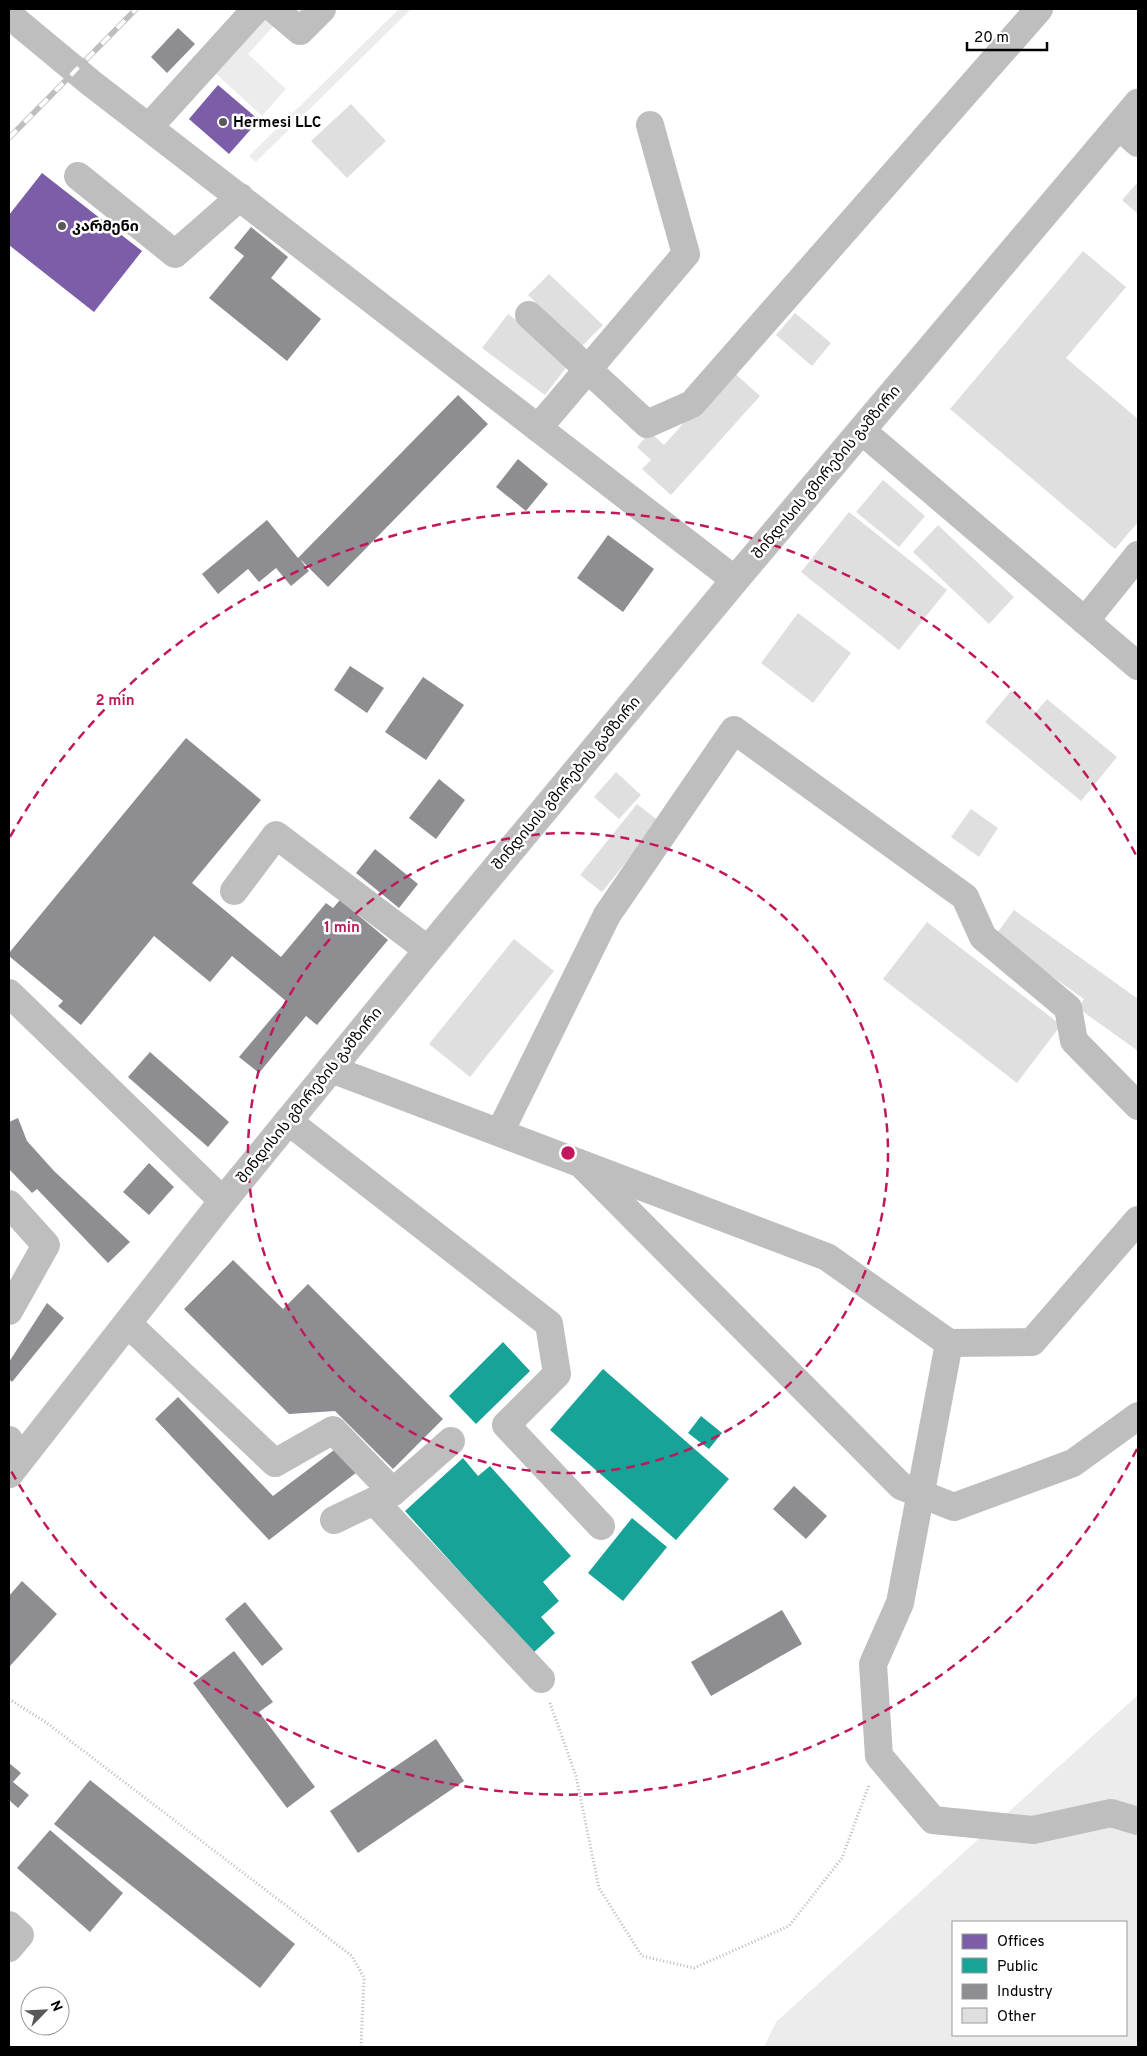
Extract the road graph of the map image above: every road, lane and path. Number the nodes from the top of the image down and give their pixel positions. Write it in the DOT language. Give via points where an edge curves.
graph roads {
  1 [pos="256,9"];
  2 [pos="274,9"];
  3 [pos="322,9"];
  4 [pos="1039,9"];
  5 [pos="9,15"];
  6 [pos="1138,103"];
  7 [pos="650,125"];
  8 [pos="149,127"];
  9 [pos="1128,134"];
  10 [pos="78,176"];
  11 [pos="240,197"];
  12 [pos="529,315"];
  13 [pos="588,369"];
  14 [pos="538,428"];
  15 [pos="862,430"];
  16 [pos="1138,555"];
  17 [pos="735,580"];
  18 [pos="1085,621"];
  19 [pos="1138,666"];
  20 [pos="234,891"];
  21 [pos="428,950"];
  22 [pos="9,993"];
  23 [pos="331,1069"];
  24 [pos="1138,1106"];
  25 [pos="288,1121"];
  26 [pos="500,1132"];
  27 [pos="578,1161"];
  28 [pos="223,1201"];
  29 [pos="9,1204"];
  30 [pos="1138,1220"];
  31 [pos="9,1311"];
  32 [pos="128,1324"];
  33 [pos="949,1343"];
  34 [pos="1138,1416"];
  35 [pos="451,1441"];
  36 [pos="12,1459"];
  37 [pos="922,1494"];
  38 [pos="383,1496"];
  39 [pos="334,1520"];
  40 [pos="601,1526"];
  41 [pos="541,1679"];
  42 [pos="9,1699"];
  43 [pos="879,1756"];
  44 [pos="1138,1821"];
  45 [pos="9,1925"];
  46 [pos="9,1948"];
  47 [pos="361,2047"];
  1 -- 8 [label="main road"];
  2 -- 3 [label="main road" via="300,31"];
  4 -- 13 [label="main road" via="692,404 647,424"];
  5 -- 8 [label="main road"];
  6 -- 9 [label="main road, შინდისის გმირების გამზირი"];
  7 -- 13 [label="main road" via="686,254"];
  8 -- 11 [label="main road"];
  9 -- 15 [label="main road, შინდისის გმირების გამზირი"];
  10 -- 11 [label="main road" via="175,254"];
  11 -- 14 [label="main road"];
  12 -- 13 [label="main road"];
  13 -- 14 [label="main road"];
  14 -- 17 [label="main road"];
  15 -- 17 [label="main road, შინდისის გმირების გამზირი"];
  15 -- 18 [label="main road"];
  16 -- 18 [label="main road"];
  17 -- 21 [label="main road, შინდისის გმირების გამზირი"];
  18 -- 19 [label="main road"];
  20 -- 21 [label="main road" via="276,835"];
  21 -- 23 [label="main road, შინდისის გმირების გამზირი"];
  22 -- 28 [label="main road"];
  23 -- 25 [label="main road, შინდისის გმირების გამზირი"];
  23 -- 26 [label="main road"];
  24 -- 26 [label="main road" via="1074,1041 1068,1008 983,937 965,897 734,730 607,915"];
  25 -- 28 [label="main road, შინდისის გმირების გამზირი"];
  25 -- 40 [label="main road" via="548,1324 557,1374 506,1424"];
  26 -- 27 [label="main road"];
  27 -- 33 [label="main road" via="827,1257"];
  27 -- 37 [label="main road" via="901,1486"];
  28 -- 32 [label="main road, შინდისის გმირების გამზირი"];
  29 -- 31 [label="main road" via="46,1245"];
  30 -- 33 [label="main road" via="1032,1342"];
  32 -- 36 [label="main road, შინდისის გმირების გამზირი"];
  32 -- 38 [label="main road" via="275,1463 332,1430"];
  33 -- 37 [label="main road"];
  34 -- 37 [label="main road" via="1073,1463 954,1507"];
  35 -- 38 [label="main road"];
  37 -- 43 [label="main road" via="900,1603 873,1664"];
  38 -- 39 [label="main road"];
  38 -- 41 [label="main road"];
  41 -- 43 [label="path" via="576,1776 600,1888 642,1956 694,1968 789,1926 842,1858"];
  42 -- 47 [label="path" via="48,1723 352,1956 364,1978"];
  43 -- 44 [label="main road" via="933,1820 1033,1830 1111,1813"];
  45 -- 46 [label="main road" via="20,1935"];
}
